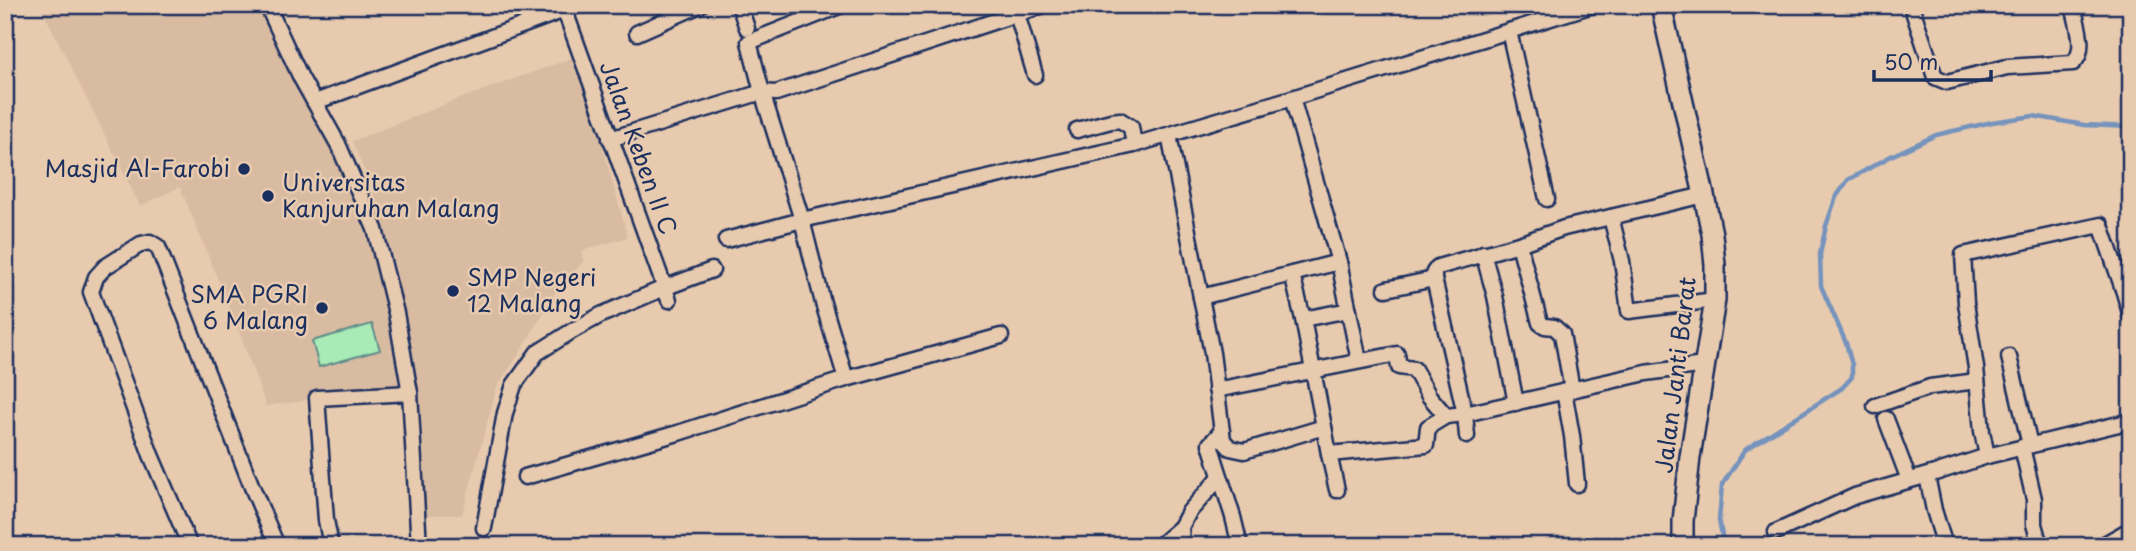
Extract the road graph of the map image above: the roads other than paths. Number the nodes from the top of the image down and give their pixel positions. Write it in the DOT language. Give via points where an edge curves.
graph roads {
  1 [pos="267,5"];
  2 [pos="699,5"];
  3 [pos="739,5"];
  4 [pos="842,5"];
  5 [pos="1044,5"];
  6 [pos="1593,5"];
  7 [pos="1661,5"];
  8 [pos="1911,5"];
  9 [pos="2073,5"];
  10 [pos="571,8"];
  11 [pos="1017,14"];
  12 [pos="747,28"];
  13 [pos="1508,31"];
  14 [pos="637,33"];
  15 [pos="1035,75"];
  16 [pos="762,92"];
  17 [pos="1292,98"];
  18 [pos="315,102"];
  19 [pos="1077,130"];
  20 [pos="1169,135"];
  21 [pos="611,139"];
  22 [pos="1134,145"];
  23 [pos="1704,195"];
  24 [pos="1547,199"];
  25 [pos="1611,216"];
  26 [pos="802,220"];
  27 [pos="726,240"];
  28 [pos="1519,244"];
  29 [pos="1483,253"];
  30 [pos="1339,262"];
  31 [pos="712,270"];
  32 [pos="1292,274"];
  33 [pos="1434,279"];
  34 [pos="2127,284"];
  35 [pos="1387,289"];
  36 [pos="666,294"];
  37 [pos="1201,297"];
  38 [pos="1715,300"];
  39 [pos="1349,310"];
  40 [pos="2131,316"];
  41 [pos="1303,319"];
  42 [pos="1001,336"];
  43 [pos="2009,356"];
  44 [pos="1359,362"];
  45 [pos="1704,365"];
  46 [pos="1313,371"];
  47 [pos="846,379"];
  48 [pos="1977,381"];
  49 [pos="1216,390"];
  50 [pos="1568,391"];
  51 [pos="410,393"];
  52 [pos="1516,402"];
  53 [pos="1875,406"];
  54 [pos="1465,414"];
  55 [pos="1446,416"];
  56 [pos="1886,419"];
  57 [pos="2131,421"];
  58 [pos="1324,427"];
  59 [pos="1222,430"];
  60 [pos="1467,436"];
  61 [pos="2026,446"];
  62 [pos="1329,454"];
  63 [pos="1987,456"];
  64 [pos="1927,476"];
  65 [pos="525,477"];
  66 [pos="1220,477"];
  67 [pos="1909,480"];
  68 [pos="1577,484"];
  69 [pos="1337,491"];
  70 [pos="1181,527"];
  71 [pos="484,528"];
  72 [pos="2131,529"];
  73 [pos="1776,532"];
  74 [pos="190,546"];
  75 [pos="277,546"];
  76 [pos="331,546"];
  77 [pos="419,546"];
  78 [pos="1159,546"];
  79 [pos="1182,546"];
  80 [pos="1240,546"];
  81 [pos="1683,546"];
  82 [pos="1945,546"];
  83 [pos="2040,546"];
  84 [pos="2101,546"];
  1 -- 18 [label="street"];
  2 -- 14 [label="street"];
  3 -- 12 [label="street"];
  4 -- 16 [label="street" via="749,42"];
  5 -- 11 [label="street"];
  6 -- 13 [label="street"];
  7 -- 23 [label="street, Jalan Janti Barat"];
  8 -- 9 [label="street" via="1935,77 1947,82 2007,67 2073,63 2081,49"];
  10 -- 18 [label="street"];
  10 -- 21 [label="street, Jalan Keben II C"];
  11 -- 15 [label="street"];
  11 -- 16 [label="street" via="776,93"];
  13 -- 17 [label="street"];
  13 -- 24 [label="street"];
  16 -- 21 [label="street"];
  16 -- 26 [label="street"];
  17 -- 20 [label="street"];
  17 -- 30 [label="street"];
  18 -- 51 [label="street" via="375,229"];
  19 -- 22 [label="street" via="1120,120 1131,127"];
  20 -- 22 [label="street"];
  20 -- 37 [label="street"];
  21 -- 36 [label="street, Jalan Keben II C"];
  22 -- 26 [label="street"];
  23 -- 25 [label="street"];
  23 -- 38 [label="street, Jalan Janti Barat" via="1712,234"];
  25 -- 28 [label="street"];
  25 -- 38 [label="street" via="1629,311"];
  26 -- 27 [label="street"];
  26 -- 47 [label="street"];
  28 -- 29 [label="street"];
  28 -- 50 [label="street" via="1540,323 1562,334"];
  29 -- 33 [label="street" via="1438,267"];
  29 -- 52 [label="street"];
  30 -- 32 [label="street"];
  30 -- 39 [label="street"];
  31 -- 36 [label="street"];
  32 -- 37 [label="street"];
  32 -- 41 [label="street"];
  33 -- 35 [label="street"];
  33 -- 54 [label="street"];
  34 -- 40 [label="street"];
  34 -- 48 [label="street" via="2101,225 1964,255"];
  36 -- 71 [label="street" via="601,315 537,353 514,385 505,413"];
  37 -- 49 [label="street"];
  38 -- 45 [label="street, Jalan Janti Barat"];
  39 -- 41 [label="street"];
  39 -- 44 [label="street"];
  41 -- 46 [label="street"];
  42 -- 47 [label="street"];
  43 -- 61 [label="street"];
  44 -- 46 [label="street"];
  44 -- 55 [label="street" via="1396,354 1399,367 1414,369"];
  45 -- 50 [label="street"];
  45 -- 81 [label="street, Jalan Janti Barat"];
  46 -- 49 [label="street"];
  46 -- 58 [label="street"];
  47 -- 65 [label="street"];
  48 -- 53 [label="street" via="1930,387"];
  48 -- 63 [label="street"];
  49 -- 59 [label="street"];
  50 -- 52 [label="street"];
  50 -- 68 [label="street"];
  51 -- 76 [label="street" via="317,398"];
  51 -- 77 [label="street"];
  52 -- 54 [label="street"];
  54 -- 55 [label="street"];
  54 -- 60 [label="street"];
  55 -- 62 [label="street" via="1428,427 1426,445"];
  56 -- 67 [label="street"];
  57 -- 61 [label="street"];
  58 -- 59 [label="street" via="1244,450 1230,448"];
  58 -- 62 [label="street"];
  59 -- 66 [label="street" via="1210,444"];
  61 -- 63 [label="street"];
  61 -- 83 [label="street"];
  62 -- 69 [label="street"];
  63 -- 64 [label="street"];
  64 -- 67 [label="street"];
  64 -- 82 [label="street"];
  66 -- 70 [label="street"];
  66 -- 80 [label="street"];
  67 -- 73 [label="street" via="1855,496"];
  70 -- 78 [label="street"];
  70 -- 79 [label="street"];
  72 -- 84 [label="street"];
  74 -- 75 [label="street" via="91,292 105,267 150,242 158,247"];
}
